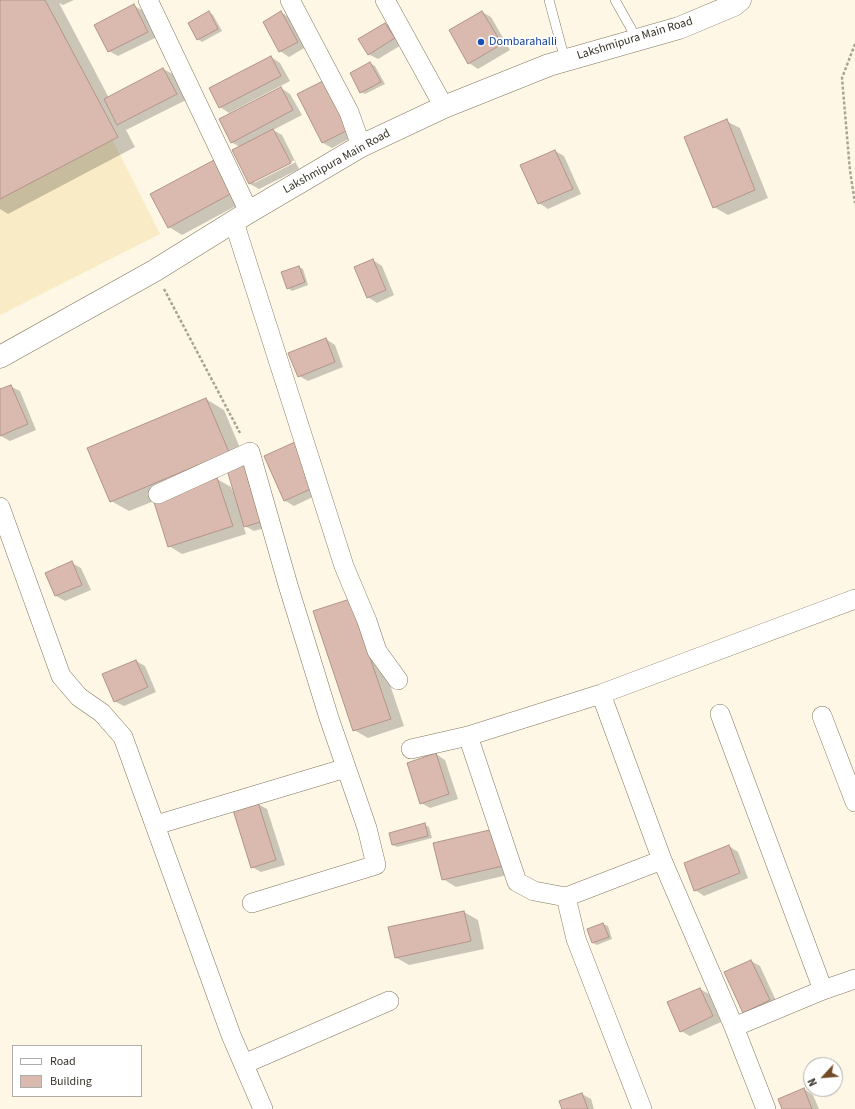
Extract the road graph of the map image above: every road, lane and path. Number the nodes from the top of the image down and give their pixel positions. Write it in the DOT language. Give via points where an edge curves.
graph roads {
  1 [pos="148,0"];
  2 [pos="290,0"];
  3 [pos="385,0"];
  4 [pos="549,0"];
  5 [pos="615,0"];
  6 [pos="740,0"];
  7 [pos="637,39"];
  8 [pos="855,44"];
  9 [pos="565,60"];
  10 [pos="444,106"];
  11 [pos="361,146"];
  12 [pos="855,203"];
  13 [pos="242,217"];
  14 [pos="154,271"];
  15 [pos="0,357"];
  16 [pos="250,452"];
  17 [pos="158,494"];
  18 [pos="0,507"];
  19 [pos="855,599"];
  20 [pos="398,680"];
  21 [pos="601,694"];
  22 [pos="720,714"];
  23 [pos="822,716"];
  24 [pos="468,736"];
  25 [pos="411,750"];
  26 [pos="346,768"];
  27 [pos="855,802"];
  28 [pos="156,826"];
  29 [pos="662,860"];
  30 [pos="566,897"];
  31 [pos="252,904"];
  32 [pos="855,979"];
  33 [pos="823,990"];
  34 [pos="389,1000"];
  35 [pos="734,1027"];
  36 [pos="244,1064"];
  37 [pos="263,1109"];
  38 [pos="642,1109"];
  39 [pos="766,1109"];
  1 -- 13 [label="street"];
  2 -- 11 [label="street" via="349,112"];
  3 -- 10 [label="street"];
  4 -- 9 [label="lane"];
  5 -- 7 [label="lane"];
  6 -- 7 [label="main road, Lakshmipura Main Road" via="679,28"];
  7 -- 9 [label="main road, Lakshmipura Main Road"];
  8 -- 12 [label="path" via="842,78"];
  9 -- 10 [label="main road, Lakshmipura Main Road"];
  10 -- 11 [label="main road, Lakshmipura Main Road"];
  11 -- 13 [label="main road, Lakshmipura Main Road"];
  13 -- 14 [label="main road, Lakshmipura Main Road"];
  13 -- 20 [label="street" via="344,566 377,651"];
  14 -- 15 [label="main road, Lakshmipura Main Road"];
  14 -- 16 [label="path"];
  16 -- 17 [label="street"];
  16 -- 26 [label="street" via="288,585"];
  18 -- 28 [label="street" via="61,676 79,697 102,713 124,737"];
  19 -- 21 [label="street"];
  21 -- 24 [label="street"];
  21 -- 29 [label="street"];
  22 -- 33 [label="street"];
  23 -- 27 [label="street"];
  24 -- 25 [label="street"];
  24 -- 30 [label="street" via="517,882 534,891"];
  26 -- 28 [label="street"];
  26 -- 31 [label="street" via="367,828 376,865"];
  28 -- 36 [label="street" via="231,1035"];
  29 -- 30 [label="street"];
  29 -- 35 [label="street"];
  30 -- 38 [label="street" via="576,939"];
  32 -- 33 [label="street"];
  33 -- 35 [label="street"];
  34 -- 36 [label="street"];
  35 -- 39 [label="street"];
  36 -- 37 [label="street"];
}
